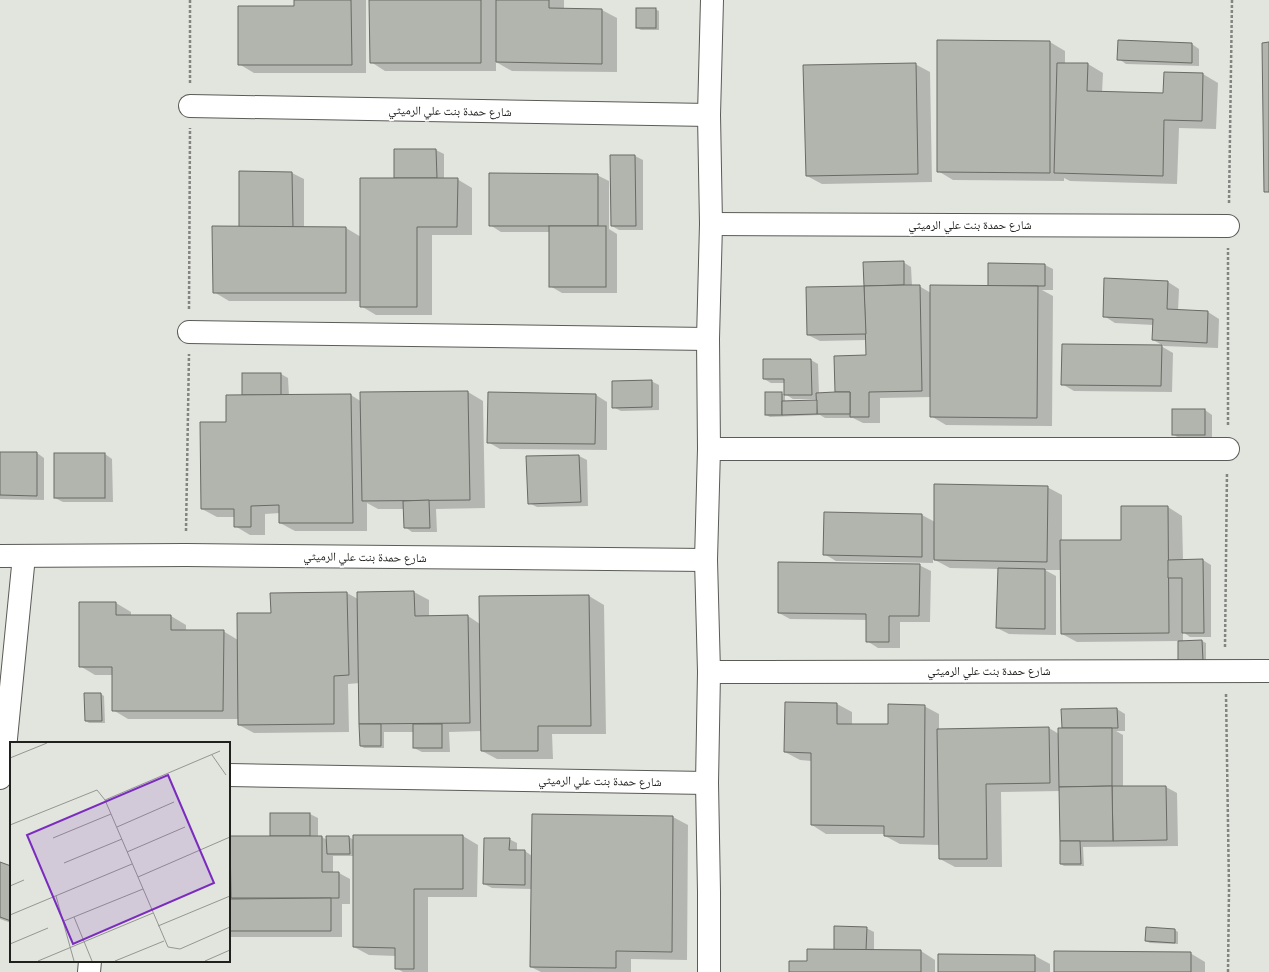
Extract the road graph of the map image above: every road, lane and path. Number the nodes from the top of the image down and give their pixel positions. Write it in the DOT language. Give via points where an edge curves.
graph roads {
  1 [pos="190,0"];
  2 [pos="712,0"];
  3 [pos="1232,0"];
  4 [pos="190,106"];
  5 [pos="709,115"];
  6 [pos="711,224"];
  7 [pos="1228,226"];
  8 [pos="189,332"];
  9 [pos="708,338"];
  10 [pos="709,449"];
  11 [pos="1228,449"];
  12 [pos="186,554"];
  13 [pos="0,556"];
  14 [pos="24,556"];
  15 [pos="706,560"];
  16 [pos="1225,670"];
  17 [pos="1269,671"];
  18 [pos="710,672"];
  19 [pos="5,772"];
  20 [pos="230,775"];
  21 [pos="707,783"];
  22 [pos="709,972"];
  23 [pos="1228,972"];
  1 -- 4 [label="path"];
  2 -- 5 [label="street"];
  3 -- 7 [label="path"];
  4 -- 5 [label="street, شارع حمدة بنت علي الرميثي"];
  4 -- 8 [label="path"];
  5 -- 6 [label="street"];
  6 -- 7 [label="street, شارع حمدة بنت علي الرميثي"];
  6 -- 9 [label="street"];
  7 -- 11 [label="path"];
  8 -- 9 [label="street"];
  8 -- 12 [label="path"];
  9 -- 10 [label="street"];
  10 -- 11 [label="street"];
  10 -- 15 [label="street"];
  11 -- 16 [label="path"];
  12 -- 14 [label="street, شارع حمدة بنت علي الرميثي"];
  12 -- 15 [label="street, شارع حمدة بنت علي الرميثي"];
  13 -- 14 [label="street, شارع حمدة بنت علي الرميثي"];
  14 -- 19 [label="street"];
  15 -- 18 [label="street"];
  16 -- 17 [label="street, شارع حمدة بنت علي الرميثي"];
  16 -- 18 [label="street, شارع حمدة بنت علي الرميثي"];
  16 -- 23 [label="path"];
  18 -- 21 [label="street"];
  20 -- 21 [label="street, شارع حمدة بنت علي الرميثي"];
  21 -- 22 [label="street"];
}
